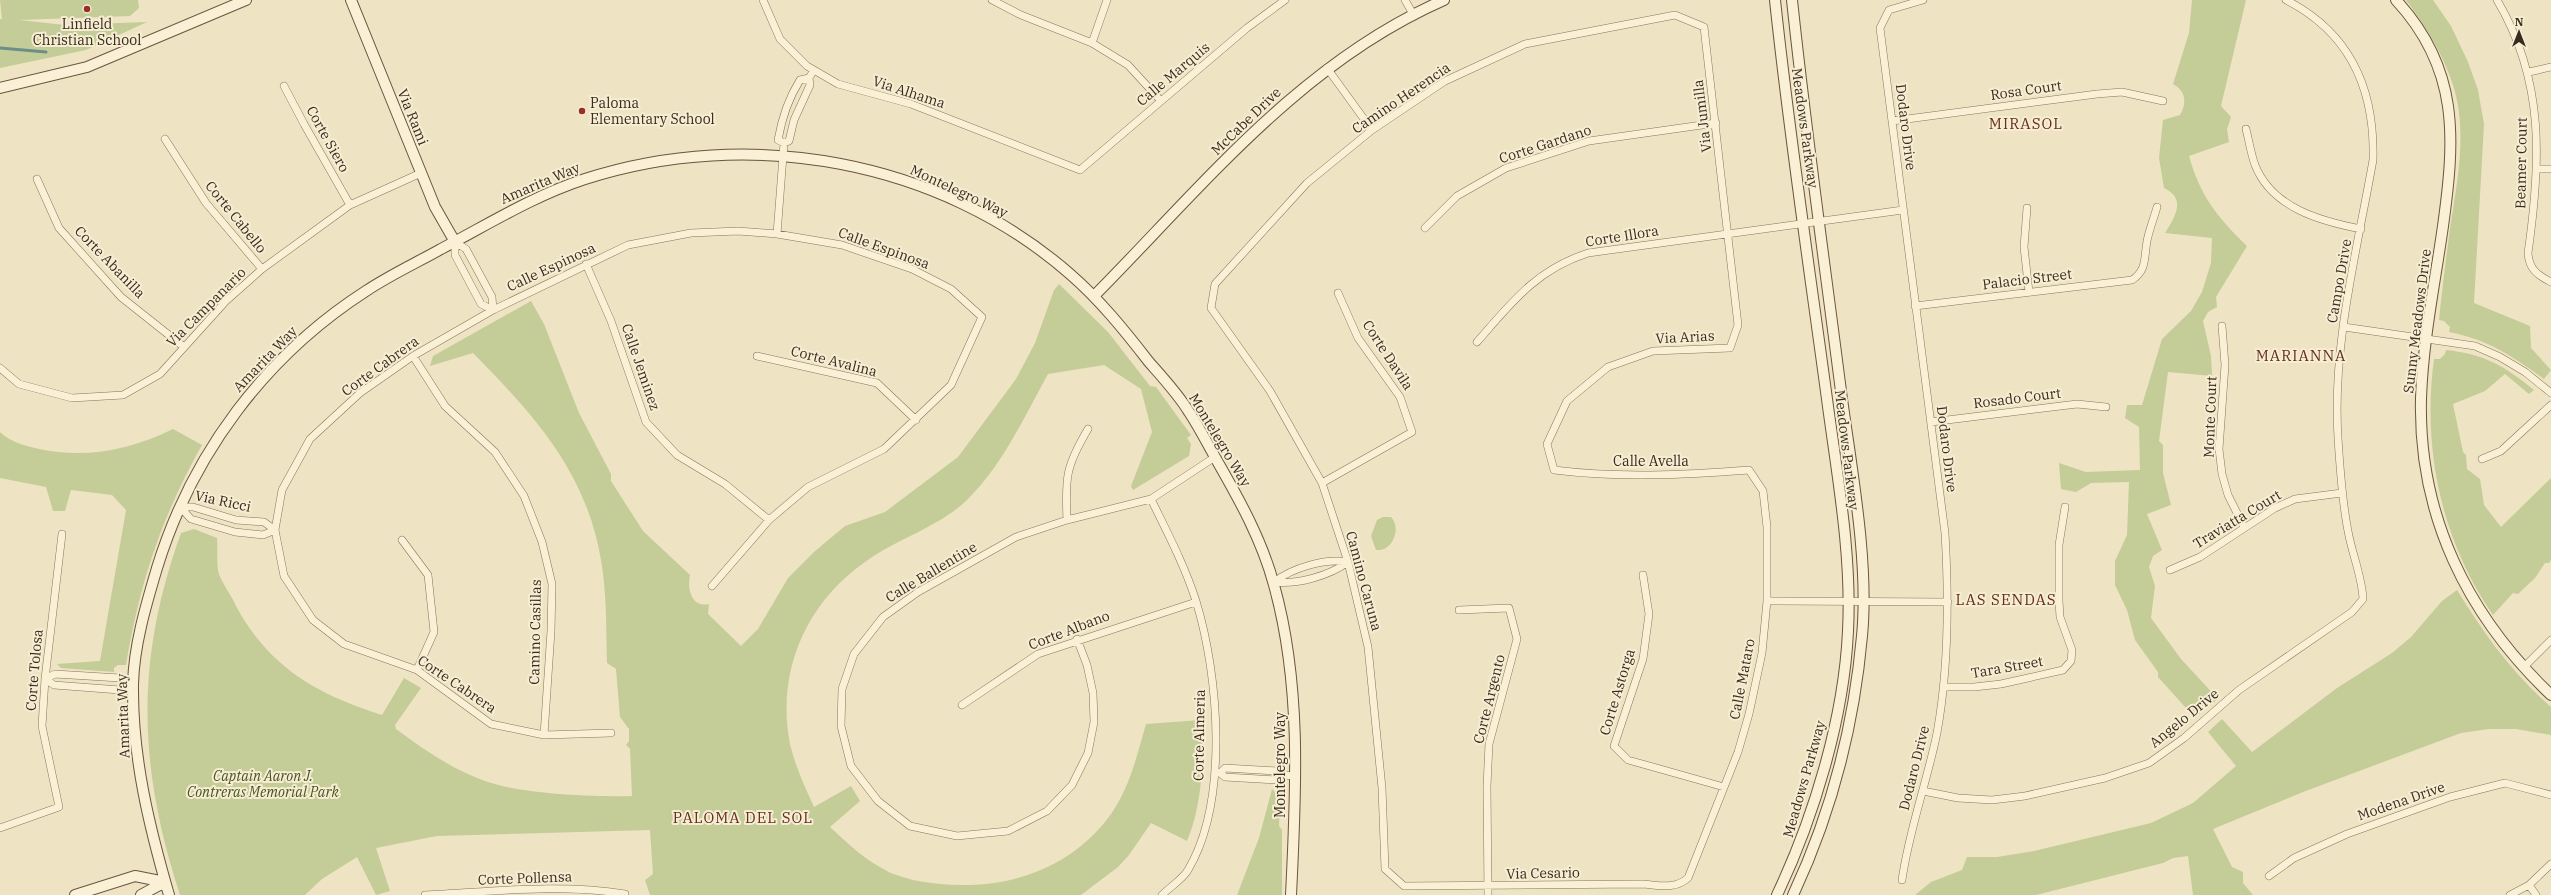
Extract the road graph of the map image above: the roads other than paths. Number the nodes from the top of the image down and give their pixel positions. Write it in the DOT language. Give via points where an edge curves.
graph roads {
  1 [pos="246,0"];
  2 [pos="351,0"];
  3 [pos="763,0"];
  4 [pos="992,0"];
  5 [pos="1107,0"];
  6 [pos="1285,0"];
  7 [pos="1405,0"];
  8 [pos="1444,0"];
  9 [pos="1775,0"];
  10 [pos="1792,0"];
  11 [pos="1923,0"];
  12 [pos="2286,0"];
  13 [pos="2396,0"];
  14 [pos="2497,0"];
  15 [pos="1413,14"];
  16 [pos="1675,15"];
  17 [pos="1092,43"];
  18 [pos="2551,67"];
  19 [pos="1327,68"];
  20 [pos="814,70"];
  21 [pos="2529,72"];
  22 [pos="809,78"];
  23 [pos="284,86"];
  24 [pos="0,88"];
  25 [pos="1161,101"];
  26 [pos="2164,101"];
  27 [pos="1892,121"];
  28 [pos="1716,123"];
  29 [pos="2246,129"];
  30 [pos="1372,130"];
  31 [pos="165,139"];
  32 [pos="784,143"];
  33 [pos="783,155"];
  34 [pos="2537,169"];
  35 [pos="2551,169"];
  36 [pos="1080,170"];
  37 [pos="421,173"];
  38 [pos="37,178"];
  39 [pos="350,205"];
  40 [pos="2157,207"];
  41 [pos="2027,208"];
  42 [pos="1903,210"];
  43 [pos="1819,223"];
  44 [pos="1804,225"];
  45 [pos="1425,228"];
  46 [pos="2361,229"];
  47 [pos="777,234"];
  48 [pos="1728,234"];
  49 [pos="455,242"];
  50 [pos="586,264"];
  51 [pos="262,269"];
  52 [pos="2551,282"];
  53 [pos="2029,292"];
  54 [pos="1338,293"];
  55 [pos="1094,296"];
  56 [pos="1915,306"];
  57 [pos="1211,308"];
  58 [pos="493,310"];
  59 [pos="2222,326"];
  60 [pos="2344,327"];
  61 [pos="2427,339"];
  62 [pos="1477,342"];
  63 [pos="184,347"];
  64 [pos="413,356"];
  65 [pos="757,356"];
  66 [pos="0,368"];
  67 [pos="2551,393"];
  68 [pos="2551,405"];
  69 [pos="2106,407"];
  70 [pos="916,420"];
  71 [pos="1931,422"];
  72 [pos="1088,429"];
  73 [pos="1215,457"];
  74 [pos="2482,459"];
  75 [pos="1554,470"];
  76 [pos="1749,470"];
  77 [pos="1322,483"];
  78 [pos="2342,493"];
  79 [pos="1151,499"];
  80 [pos="180,507"];
  81 [pos="2065,508"];
  82 [pos="768,520"];
  83 [pos="1067,520"];
  84 [pos="2244,527"];
  85 [pos="275,530"];
  86 [pos="62,534"];
  87 [pos="402,540"];
  88 [pos="1348,562"];
  89 [pos="2170,570"];
  90 [pos="1643,576"];
  91 [pos="1274,582"];
  92 [pos="712,586"];
  93 [pos="2363,599"];
  94 [pos="1848,600"];
  95 [pos="1863,600"];
  96 [pos="1767,601"];
  97 [pos="1196,602"];
  98 [pos="1948,602"];
  99 [pos="1459,610"];
  100 [pos="1077,639"];
  101 [pos="2551,640"];
  102 [pos="2524,667"];
  103 [pos="418,670"];
  104 [pos="45,679"];
  105 [pos="133,686"];
  106 [pos="1943,687"];
  107 [pos="2551,695"];
  108 [pos="962,705"];
  109 [pos="611,733"];
  110 [pos="544,735"];
  111 [pos="1217,773"];
  112 [pos="1294,776"];
  113 [pos="1724,787"];
  114 [pos="1923,791"];
  115 [pos="2551,795"];
  116 [pos="0,828"];
  117 [pos="2551,864"];
  118 [pos="2269,876"];
  119 [pos="1902,880"];
  120 [pos="165,882"];
  121 [pos="1681,883"];
  122 [pos="2529,885"];
  123 [pos="1404,886"];
  124 [pos="1487,886"];
  125 [pos="470,894"];
  126 [pos="625,894"];
  127 [pos="75,895"];
  128 [pos="141,895"];
  129 [pos="169,895"];
  130 [pos="425,895"];
  131 [pos="1162,895"];
  132 [pos="1291,895"];
  133 [pos="1488,895"];
  134 [pos="1777,895"];
  135 [pos="1793,895"];
  136 [pos="2510,895"];
  137 [pos="2536,895"];
  1 -- 24 [label="street" via="88,67"];
  2 -- 37 [label="street, Via Rami"];
  3 -- 20 [label="street, Via Alhama" via="780,38"];
  4 -- 17 [label="street" via="1021,15"];
  5 -- 17 [label="street"];
  6 -- 25 [label="street, Calle Marquis" via="1247,28"];
  7 -- 15 [label="street"];
  8 -- 15 [label="street, McCabe Drive"];
  9 -- 44 [label="street, Meadows Parkway"];
  10 -- 43 [label="street, Meadows Parkway"];
  11 -- 27 [label="street, Dodaro Drive" via="1888,10 1880,28"];
  12 -- 46 [label="street, Campo Drive" via="2326,26 2345,49 2359,73 2370,102 2374,134 2373,160"];
  13 -- 61 [label="street, Sunny Meadows Drive" via="2416,25 2436,62 2444,83 2451,125 2449,180"];
  14 -- 21 [label="street, Beamer Court" via="2519,43"];
  15 -- 19 [label="street, McCabe Drive"];
  16 -- 28 [label="street, Via Jumilla" via="1704,27"];
  16 -- 30 [label="street, Camino Herencia" via="1525,44 1445,81"];
  17 -- 25 [label="street" via="1128,65"];
  18 -- 21 [label="street"];
  19 -- 30 [label="street"];
  19 -- 55 [label="street, McCabe Drive" via="1268,117"];
  20 -- 22 [label="street"];
  20 -- 36 [label="street, Via Alhama" via="838,84 911,104"];
  21 -- 34 [label="street, Beamer Court" via="2536,126"];
  22 -- 32 [label="street" via="810,85 796,113 789,141"];
  22 -- 32 [label="street" via="800,80 782,117 778,140"];
  23 -- 39 [label="street, Corte Siero"];
  25 -- 36 [label="street, Calle Marquis"];
  26 -- 27 [label="street, Rosa Court" via="2122,92 2103,93"];
  27 -- 42 [label="street, Dodaro Drive"];
  28 -- 45 [label="street, Corte Gardano" via="1589,141 1506,168 1457,196"];
  28 -- 48 [label="street, Via Jumilla"];
  29 -- 46 [label="street" via="2255,165 2266,183 2280,198 2325,222"];
  30 -- 57 [label="street, Camino Herencia" via="1307,183 1215,284"];
  31 -- 51 [label="street, Corte Cabello" via="206,203"];
  32 -- 33 [label="street"];
  33 -- 47 [label="street"];
  33 -- 49 [label="street, Amarita Way" via="699,157 620,169 581,180 528,201"];
  33 -- 55 [label="street, Montelegro Way" via="852,166 895,177 935,192 1004,227 1065,270"];
  34 -- 35 [label="street"];
  34 -- 52 [label="street, Beamer Court" via="2529,262 2539,276"];
  37 -- 39 [label="street, Via Campanario"];
  37 -- 49 [label="street, Via Rami" via="435,207"];
  38 -- 63 [label="street, Corte Abanilla" via="59,228 121,297"];
  39 -- 51 [label="street, Via Campanario"];
  40 -- 53 [label="street, Palacio Street" via="2147,240 2145,264 2140,275 2132,280"];
  41 -- 53 [label="street" via="2024,247"];
  42 -- 43 [label="street, Corte Illora"];
  42 -- 56 [label="street, Dodaro Drive"];
  43 -- 44 [label="street, Corte Illora"];
  43 -- 95 [label="street, Meadows Parkway" via="1854,493"];
  44 -- 48 [label="street, Corte Illora"];
  44 -- 94 [label="street, Meadows Parkway" via="1839,495"];
  46 -- 60 [label="street, Campo Drive"];
  47 -- 50 [label="street, Calle Espinosa" via="691,233 628,245"];
  47 -- 70 [label="street, Calle Espinosa" via="842,244 912,269 951,289 982,317 951,385"];
  48 -- 62 [label="street, Corte Illora" via="1608,250 1571,259 1538,277"];
  48 -- 75 [label="street, Via Arias" via="1738,325 1730,348 1653,351 1608,367 1567,401 1548,444"];
  49 -- 58 [label="street, Via Rami" via="466,249 492,297"];
  49 -- 58 [label="street, Via Rami" via="455,255 477,297 481,304"];
  49 -- 80 [label="street, Amarita Way" via="391,275 358,296 307,335 279,361 227,422 204,458"];
  50 -- 58 [label="street, Calle Espinosa"];
  50 -- 82 [label="street, Calle Jeminez" via="611,321 646,422 678,455 725,484"];
  51 -- 63 [label="street, Via Campanario" via="226,302"];
  53 -- 56 [label="street, Palacio Street"];
  54 -- 77 [label="street, Corte Davila" via="1358,338 1400,397 1412,432"];
  55 -- 73 [label="street, Montelegro Way" via="1189,411"];
  56 -- 71 [label="street, Dodaro Drive"];
  57 -- 77 [label="street, Camino Caruna" via="1270,391"];
  58 -- 64 [label="street, Corte Cabrera"];
  59 -- 84 [label="street, Monte Court" via="2225,365 2219,449 2228,495"];
  60 -- 61 [label="street"];
  60 -- 78 [label="street, Campo Drive" via="2337,395"];
  61 -- 67 [label="street" via="2475,346 2525,372"];
  61 -- 102 [label="street, Sunny Meadows Drive" via="2422,380 2422,429 2426,469 2435,514 2451,555 2478,608"];
  63 -- 66 [label="street, Via Campanario" via="160,374 123,395 72,398 19,384"];
  64 -- 85 [label="street, Corte Cabrera" via="360,393 310,440 282,490"];
  64 -- 110 [label="street, Camino Casillas" via="445,406 495,452 524,496 542,542 552,584"];
  65 -- 70 [label="street, Corte Avalina" via="877,383"];
  68 -- 74 [label="street" via="2501,451"];
  69 -- 71 [label="street, Rosado Court" via="2077,404"];
  70 -- 82 [label="street" via="884,449 808,487"];
  71 -- 98 [label="street, Dodaro Drive" via="1945,533"];
  72 -- 83 [label="street" via="1073,453 1065,482"];
  73 -- 79 [label="street, Calle Ballentine"];
  73 -- 91 [label="street, Montelegro Way" via="1248,515"];
  75 -- 76 [label="street, Calle Avella" via="1588,474 1694,474"];
  76 -- 96 [label="street, Calle Mataro" via="1763,491 1767,527"];
  77 -- 88 [label="street, Camino Caruna"];
  78 -- 84 [label="street, Traviatta Court" via="2295,499"];
  78 -- 93 [label="street, Campo Drive"];
  79 -- 83 [label="street, Calle Ballentine"];
  79 -- 97 [label="street, Corte Almeria" via="1174,546"];
  80 -- 85 [label="street, Via Ricci" via="193,507 236,520 264,522"];
  80 -- 85 [label="street, Via Ricci" via="191,518 235,532 263,535"];
  80 -- 105 [label="street, Amarita Way" via="164,545 138,642"];
  81 -- 106 [label="street, Tara Street" via="2059,545 2059,601 2060,617 2072,650 2071,661 2063,670 2001,684"];
  82 -- 92 [label="street"];
  83 -- 100 [label="street, Calle Ballentine" via="1016,537 918,592 883,617 854,654 842,689 841,726 851,766 878,801 910,826 957,836 1008,832 1047,811 1072,785 1088,753 1094,722 1093,693 1087,665"];
  84 -- 89 [label="street, Traviatta Court" via="2200,557"];
  85 -- 103 [label="street, Corte Cabrera" via="284,576 313,620 344,644"];
  86 -- 104 [label="street, Corte Tolosa"];
  87 -- 103 [label="street" via="428,575 434,632"];
  88 -- 91 [label="street" via="1337,570 1287,584"];
  88 -- 91 [label="street" via="1334,560 1284,573"];
  88 -- 123 [label="street, Camino Caruna" via="1368,647 1382,788 1385,869"];
  90 -- 113 [label="street, Corte Astorga" via="1649,614 1643,658 1614,746 1628,760"];
  91 -- 112 [label="street, Montelegro Way" via="1288,646 1294,705"];
  93 -- 114 [label="street, Angelo Drive" via="2352,612 2239,690 2184,738 2149,763 2105,778 2025,796 1992,800 1958,798"];
  94 -- 95 [label="street"];
  94 -- 96 [label="street"];
  94 -- 134 [label="street, Meadows Parkway" via="1848,633 1833,738 1795,858"];
  95 -- 98 [label="street"];
  95 -- 135 [label="street, Meadows Parkway" via="1862,634 1847,741 1808,864"];
  96 -- 113 [label="street, Calle Mataro" via="1762,653 1749,714"];
  97 -- 100 [label="street, Corte Albano"];
  97 -- 111 [label="street, Corte Almeria" via="1213,681"];
  98 -- 106 [label="street, Dodaro Drive"];
  99 -- 124 [label="street, Corte Argento" via="1509,608 1517,639 1490,744 1487,786"];
  100 -- 108 [label="street, Corte Albano" via="1038,654"];
  101 -- 102 [label="street"];
  102 -- 107 [label="street, Sunny Meadows Drive"];
  103 -- 110 [label="street, Corte Cabrera" via="490,724"];
  104 -- 105 [label="street" via="54,685 120,690"];
  104 -- 105 [label="street" via="55,674 120,678"];
  104 -- 116 [label="street, Corte Tolosa" via="42,726 59,807"];
  105 -- 120 [label="street, Amarita Way" via="136,742 146,812"];
  106 -- 114 [label="street, Dodaro Drive" via="1937,732"];
  109 -- 110 [label="street, Corte Cabrera"];
  111 -- 112 [label="street" via="1225,768 1277,771 1282,775"];
  111 -- 131 [label="street, Corte Almeria" via="1202,842 1187,871"];
  112 -- 132 [label="street, Montelegro Way"];
  113 -- 121 [label="street, Calle Mataro" via="1688,878"];
  114 -- 119 [label="street, Dodaro Drive" via="1907,845"];
  115 -- 118 [label="street, Modena Drive" via="2505,783 2450,797 2347,834 2294,858"];
  117 -- 122 [label="street"];
  120 -- 127 [label="street" via="135,876"];
  120 -- 128 [label="street"];
  120 -- 129 [label="street, Amarita Way"];
  121 -- 124 [label="street, Via Cesario" via="1673,886"];
  122 -- 136 [label="street"];
  122 -- 137 [label="street"];
  123 -- 124 [label="street, Via Cesario"];
  124 -- 133 [label="street, Corte Argento"];
  125 -- 126 [label="street, Corte Pollensa" via="596,889"];
  125 -- 130 [label="street, Corte Pollensa"];
}
